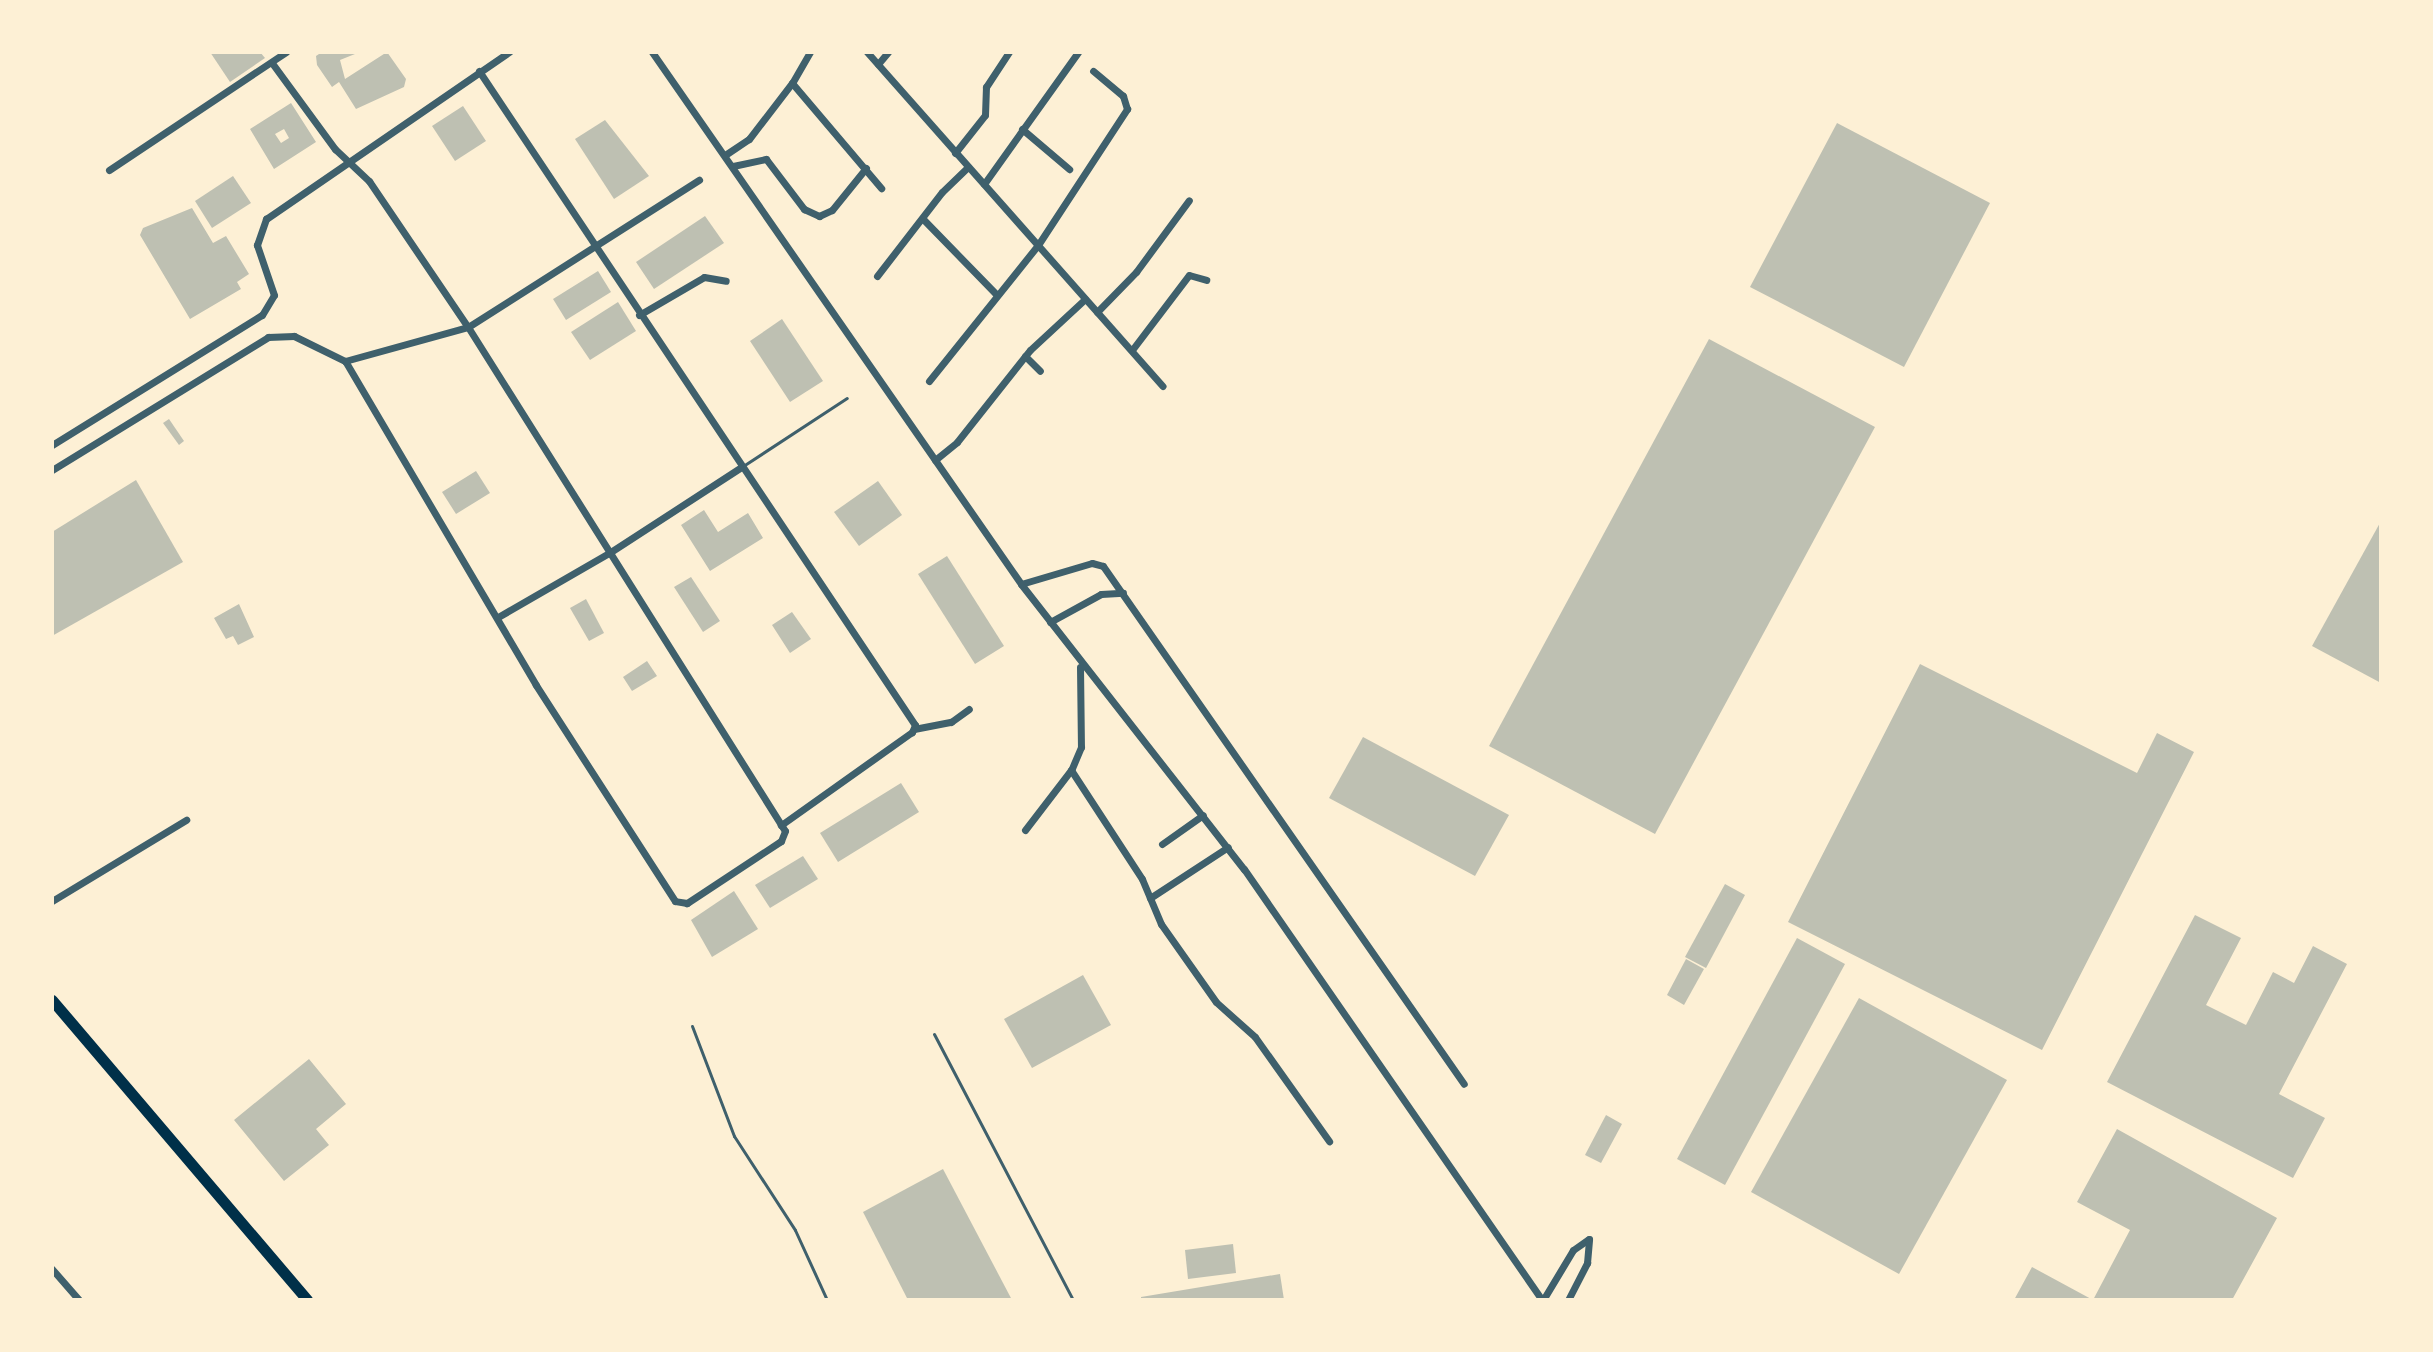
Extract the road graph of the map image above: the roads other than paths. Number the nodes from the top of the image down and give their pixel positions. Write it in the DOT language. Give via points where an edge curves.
graph roads {
  1 [pos="286,52"];
  2 [pos="509,52"];
  3 [pos="652,52"];
  4 [pos="810,52"];
  5 [pos="867,52"];
  6 [pos="888,52"];
  7 [pos="1009,52"];
  8 [pos="1078,52"];
  9 [pos="272,63"];
  10 [pos="878,64"];
  11 [pos="479,71"];
  12 [pos="1093,71"];
  13 [pos="792,83"];
  14 [pos="1022,129"];
  15 [pos="955,153"];
  16 [pos="725,155"];
  17 [pos="349,161"];
  18 [pos="733,166"];
  19 [pos="968,167"];
  20 [pos="866,168"];
  21 [pos="1069,169"];
  22 [pos="109,170"];
  23 [pos="699,180"];
  24 [pos="984,184"];
  25 [pos="881,188"];
  26 [pos="1189,200"];
  27 [pos="923,219"];
  28 [pos="1038,245"];
  29 [pos="595,246"];
  30 [pos="877,276"];
  31 [pos="1206,280"];
  32 [pos="726,281"];
  33 [pos="996,294"];
  34 [pos="1085,299"];
  35 [pos="1097,312"];
  36 [pos="639,315"];
  37 [pos="468,327"];
  38 [pos="1132,350"];
  39 [pos="1025,356"];
  40 [pos="345,361"];
  41 [pos="1040,371"];
  42 [pos="929,381"];
  43 [pos="1163,386"];
  44 [pos="847,398"];
  45 [pos="52,445"];
  46 [pos="935,460"];
  47 [pos="740,468"];
  48 [pos="52,470"];
  49 [pos="609,553"];
  50 [pos="1021,584"];
  51 [pos="1123,593"];
  52 [pos="498,617"];
  53 [pos="1050,622"];
  54 [pos="1080,665"];
  55 [pos="969,709"];
  56 [pos="914,729"];
  57 [pos="1071,770"];
  58 [pos="1203,815"];
  59 [pos="186,820"];
  60 [pos="781,825"];
  61 [pos="1025,830"];
  62 [pos="1162,844"];
  63 [pos="1228,847"];
  64 [pos="1150,898"];
  65 [pos="52,901"];
  66 [pos="52,1000"];
  67 [pos="692,1026"];
  68 [pos="934,1034"];
  69 [pos="1464,1084"];
  70 [pos="1329,1141"];
  71 [pos="52,1269"];
  72 [pos="79,1300"];
  73 [pos="307,1300"];
  74 [pos="827,1300"];
  75 [pos="1073,1300"];
  76 [pos="1542,1300"];
  77 [pos="1568,1300"];
  1 -- 9 [label="street"];
  2 -- 11 [label="street"];
  3 -- 16 [label="street"];
  4 -- 13 [label="street"];
  5 -- 10 [label="street"];
  6 -- 10 [label="street"];
  7 -- 15 [label="street" via="986,87 985,115"];
  8 -- 14 [label="street"];
  9 -- 17 [label="street"];
  9 -- 22 [label="street"];
  10 -- 15 [label="street"];
  11 -- 17 [label="street"];
  11 -- 29 [label="street"];
  12 -- 28 [label="street" via="1123,96 1127,109"];
  13 -- 16 [label="street" via="749,139"];
  13 -- 20 [label="street"];
  14 -- 21 [label="street"];
  14 -- 24 [label="street"];
  15 -- 19 [label="street"];
  16 -- 18 [label="street"];
  17 -- 37 [label="street" via="369,181"];
  17 -- 45 [label="street" via="260,227 257,245 272,303 262,315"];
  18 -- 20 [label="street" via="766,159 804,209 819,216 832,210"];
  18 -- 46 [label="street"];
  19 -- 24 [label="street"];
  19 -- 27 [label="street"];
  20 -- 25 [label="street"];
  23 -- 29 [label="street"];
  24 -- 28 [label="street"];
  26 -- 35 [label="street" via="1136,272"];
  27 -- 30 [label="street"];
  27 -- 33 [label="street"];
  28 -- 33 [label="street"];
  28 -- 34 [label="street"];
  29 -- 36 [label="street"];
  29 -- 37 [label="street"];
  31 -- 38 [label="street" via="1189,275"];
  32 -- 36 [label="street" via="704,277"];
  33 -- 42 [label="street"];
  34 -- 35 [label="street"];
  34 -- 39 [label="street"];
  35 -- 38 [label="street"];
  36 -- 47 [label="street"];
  37 -- 40 [label="street"];
  37 -- 49 [label="street"];
  38 -- 43 [label="street"];
  39 -- 41 [label="street"];
  39 -- 46 [label="street" via="957,442"];
  40 -- 48 [label="street" via="294,336 268,337"];
  40 -- 52 [label="street"];
  44 -- 47 [label="lane"];
  46 -- 50 [label="street"];
  47 -- 49 [label="street"];
  47 -- 56 [label="street"];
  49 -- 52 [label="street"];
  49 -- 60 [label="street"];
  50 -- 51 [label="street" via="1092,563 1103,566"];
  50 -- 53 [label="street"];
  51 -- 53 [label="street" via="1101,594"];
  51 -- 69 [label="street"];
  52 -- 60 [label="street" via="536,685 680,903 781,841"];
  53 -- 54 [label="street"];
  54 -- 57 [label="street" via="1081,747"];
  54 -- 58 [label="street"];
  55 -- 56 [label="street" via="951,722"];
  56 -- 60 [label="street"];
  57 -- 61 [label="street"];
  57 -- 64 [label="street"];
  58 -- 62 [label="street"];
  58 -- 63 [label="street"];
  59 -- 65 [label="street"];
  63 -- 64 [label="street"];
  63 -- 76 [label="street"];
  64 -- 70 [label="street" via="1161,924 1216,1002 1255,1037"];
  66 -- 73 [label="highway"];
  67 -- 74 [label="lane" via="734,1136 795,1230"];
  68 -- 75 [label="lane"];
  71 -- 72 [label="street"];
  76 -- 77 [label="street" via="1573,1250 1589,1239 1587,1263"];
}
